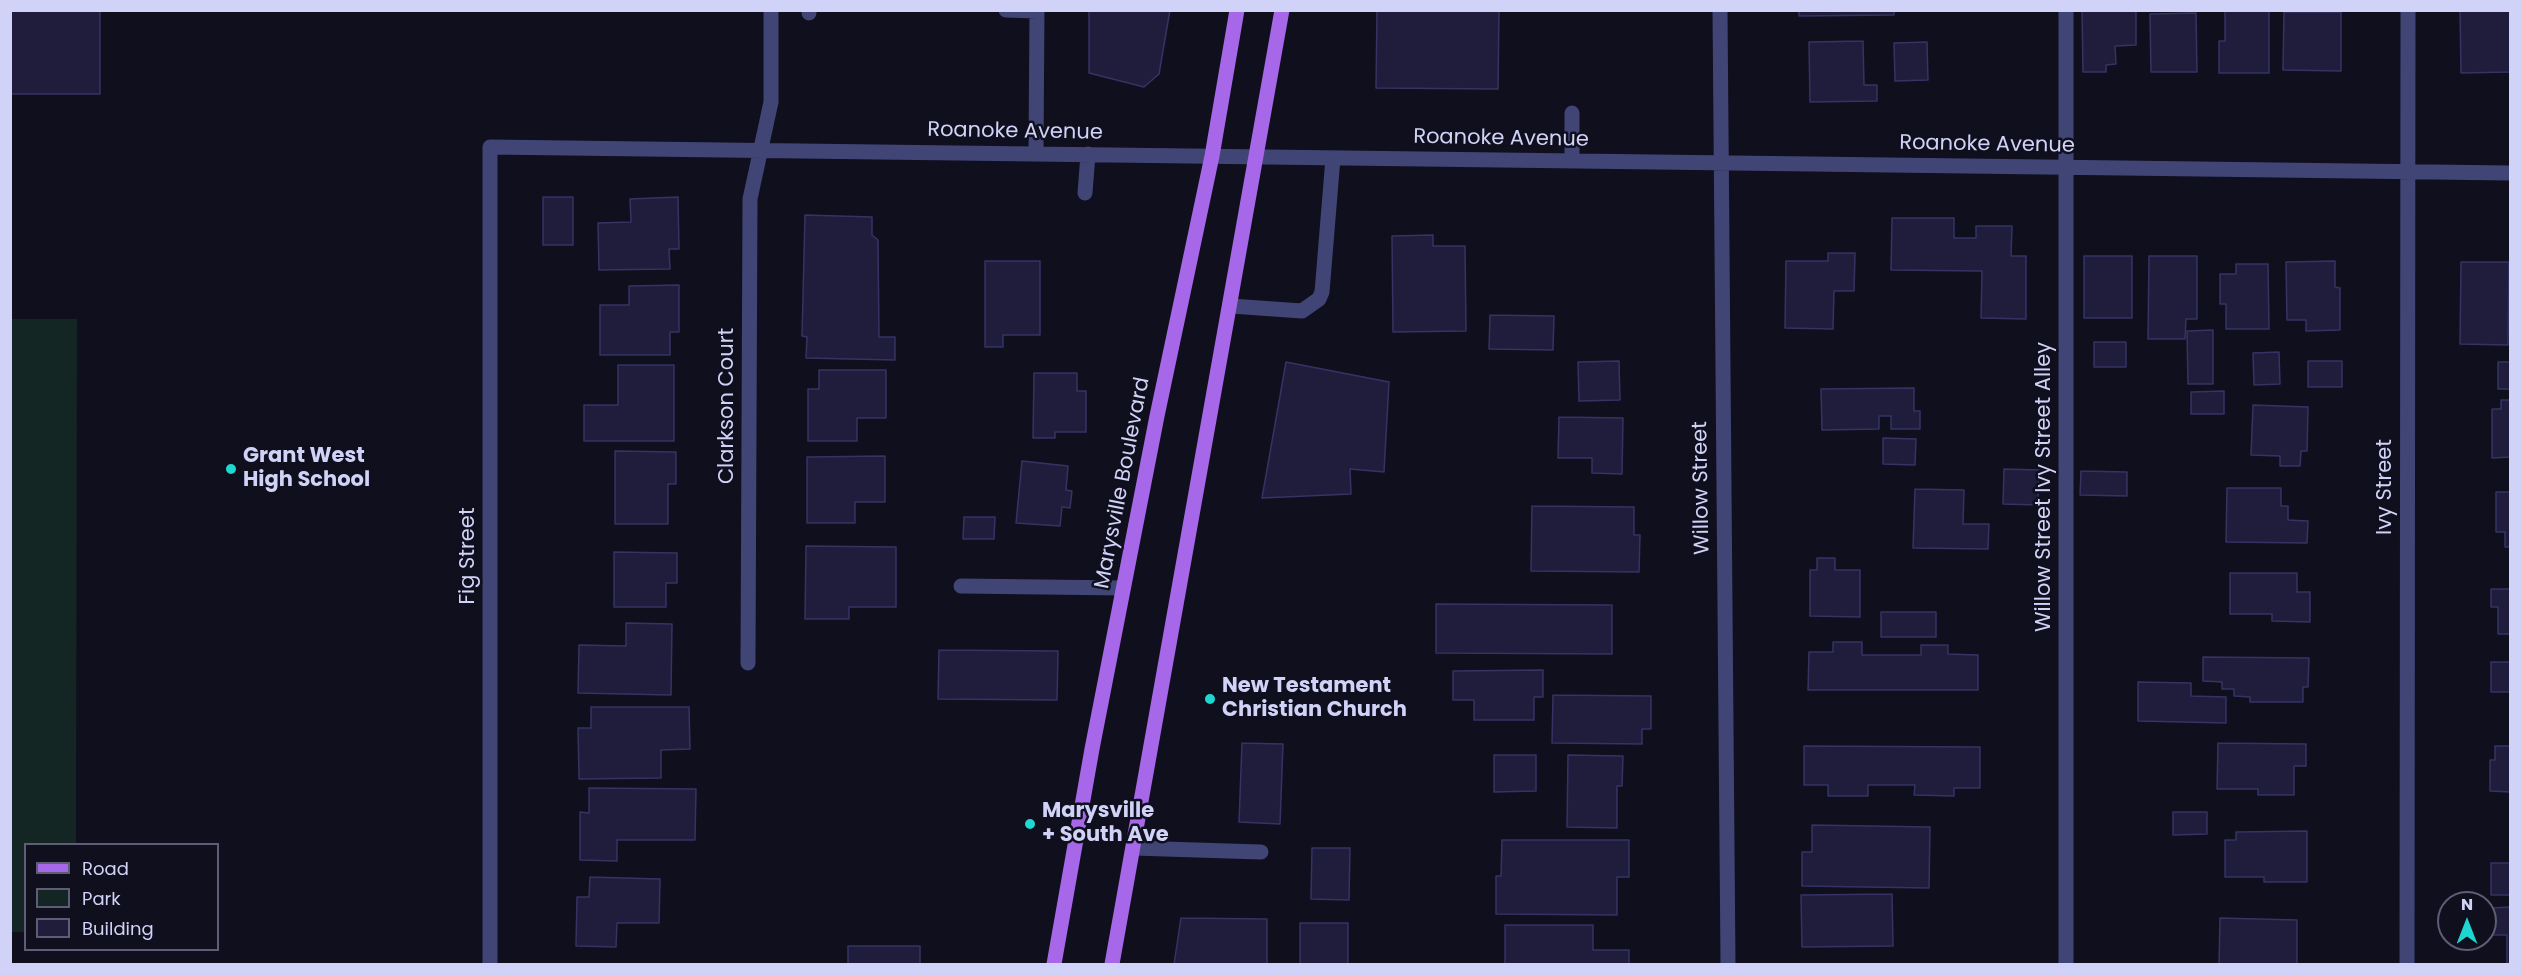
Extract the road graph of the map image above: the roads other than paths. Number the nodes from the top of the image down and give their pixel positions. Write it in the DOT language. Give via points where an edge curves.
graph roads {
  1 [pos="771,10"];
  2 [pos="1006,10"];
  3 [pos="1237,10"];
  4 [pos="1282,10"];
  5 [pos="1720,10"];
  6 [pos="2066,10"];
  7 [pos="2408,10"];
  8 [pos="1037,11"];
  9 [pos="1572,112"];
  10 [pos="490,147"];
  11 [pos="761,150"];
  12 [pos="1036,153"];
  13 [pos="1088,154"];
  14 [pos="1212,156"];
  15 [pos="1258,157"];
  16 [pos="1333,158"];
  17 [pos="1572,161"];
  18 [pos="1720,163"];
  19 [pos="2066,167"];
  20 [pos="2408,171"];
  21 [pos="2511,173"];
  22 [pos="1085,193"];
  23 [pos="1231,306"];
  24 [pos="961,586"];
  25 [pos="1123,588"];
  26 [pos="748,663"];
  27 [pos="1133,848"];
  28 [pos="1261,852"];
  29 [pos="490,964"];
  30 [pos="1054,964"];
  31 [pos="1112,964"];
  32 [pos="1728,964"];
  33 [pos="2066,964"];
  34 [pos="2407,964"];
  1 -- 11 [label="street, Clarkson Court" via="771,102"];
  2 -- 8 [label="street"];
  3 -- 14 [label="main road, Marysville Boulevard"];
  4 -- 15 [label="main road"];
  5 -- 18 [label="street, Willow Street"];
  6 -- 19 [label="street, Willow Street Ivy Street Alley"];
  7 -- 20 [label="street, Ivy Street"];
  8 -- 12 [label="street"];
  9 -- 17 [label="street"];
  10 -- 11 [label="street, Roanoke Avenue"];
  10 -- 29 [label="street, Fig Street"];
  11 -- 12 [label="street, Roanoke Avenue"];
  11 -- 26 [label="street, Clarkson Court" via="750,199"];
  12 -- 13 [label="street, Roanoke Avenue"];
  13 -- 14 [label="street, Roanoke Avenue"];
  13 -- 22 [label="street"];
  14 -- 15 [label="street, Roanoke Avenue"];
  14 -- 25 [label="main road, Marysville Boulevard"];
  15 -- 16 [label="street, Roanoke Avenue"];
  15 -- 23 [label="main road"];
  16 -- 17 [label="street, Roanoke Avenue"];
  16 -- 23 [label="street" via="1319,299 1302,311"];
  17 -- 18 [label="street, Roanoke Avenue"];
  18 -- 19 [label="street, Roanoke Avenue"];
  18 -- 32 [label="street, Willow Street"];
  19 -- 20 [label="street, Roanoke Avenue"];
  19 -- 33 [label="street, Willow Street Ivy Street Alley"];
  20 -- 21 [label="street, Roanoke Avenue"];
  20 -- 34 [label="street, Ivy Street"];
  23 -- 27 [label="main road"];
  24 -- 25 [label="street"];
  25 -- 30 [label="main road, Marysville Boulevard"];
  27 -- 28 [label="street"];
  27 -- 31 [label="main road"];
}
